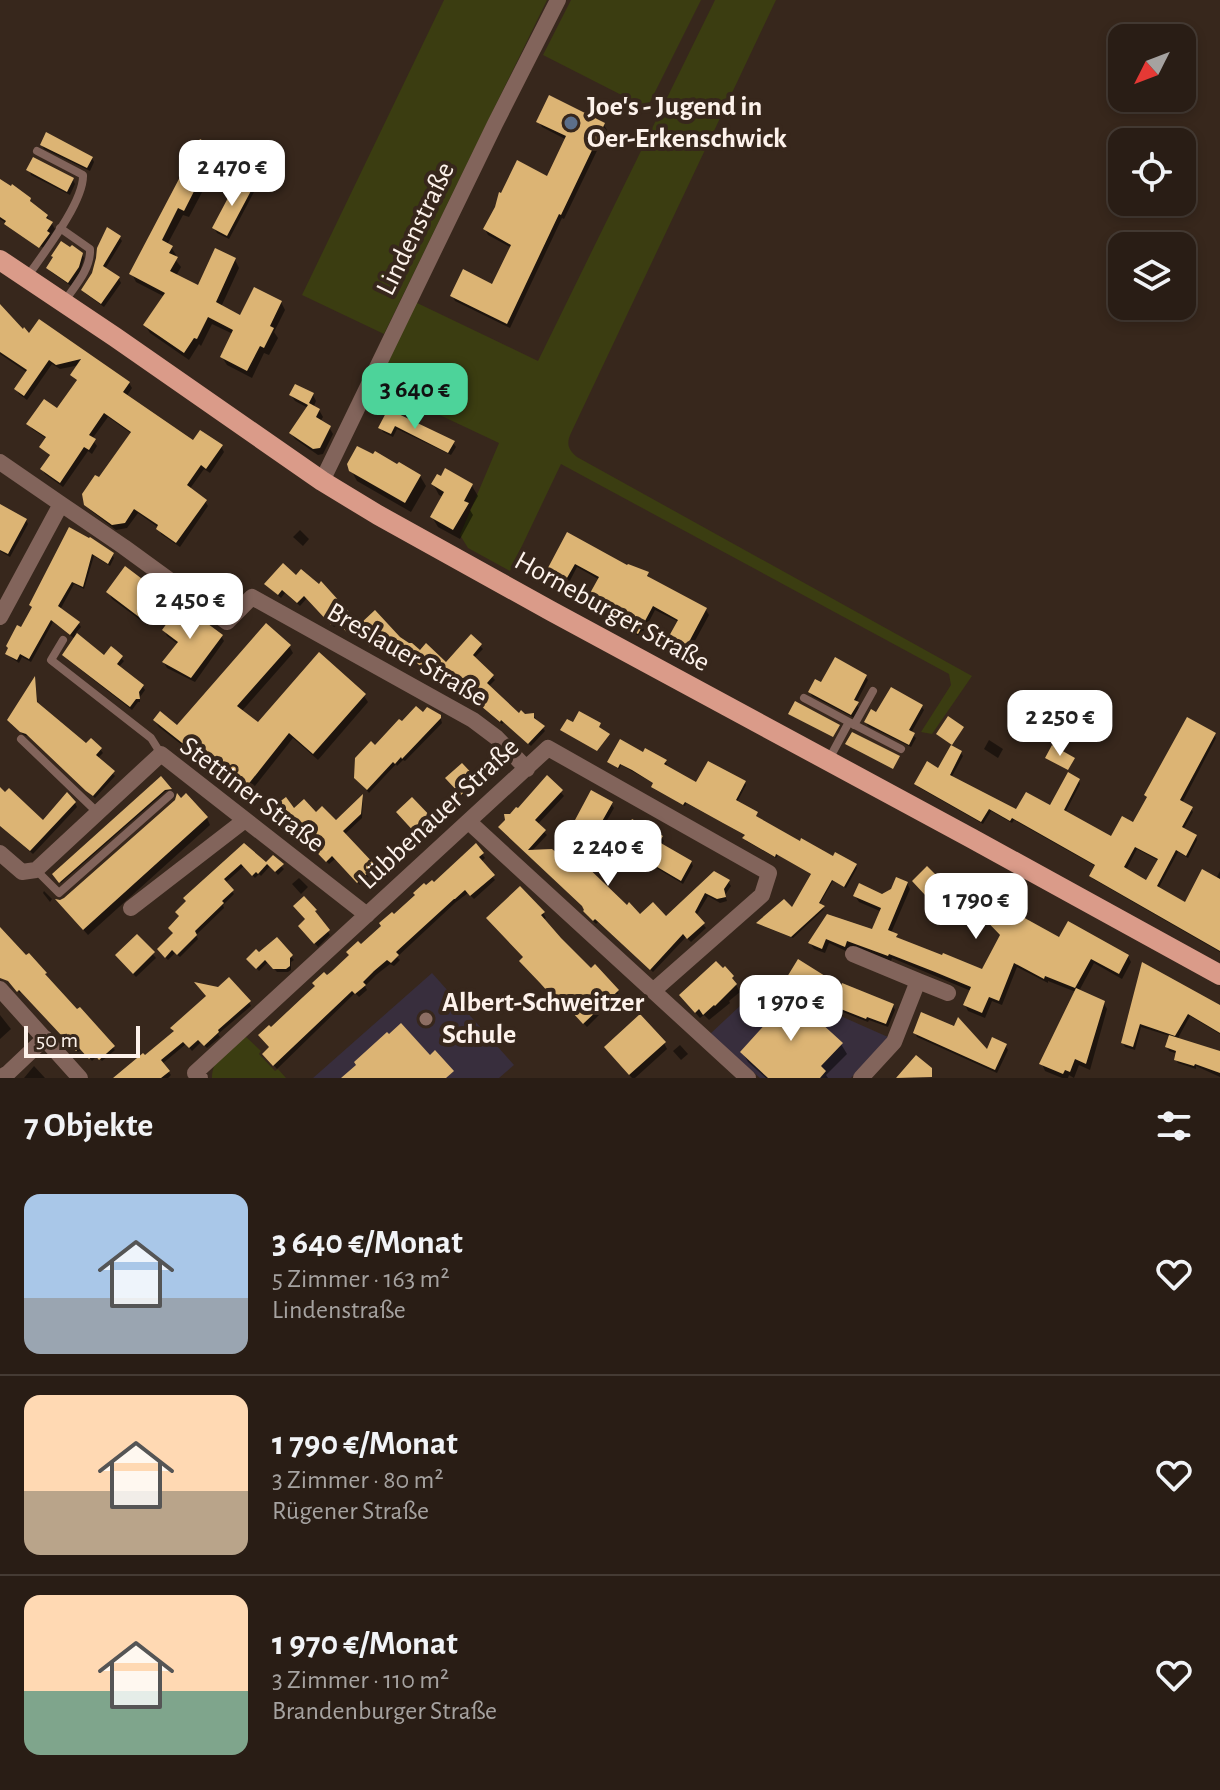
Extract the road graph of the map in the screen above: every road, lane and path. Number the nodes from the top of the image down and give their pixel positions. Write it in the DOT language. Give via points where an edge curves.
graph roads {
  1 [pos="558,0"];
  2 [pos="37,151"];
  3 [pos="60,228"];
  4 [pos="0,260"];
  5 [pos="27,278"];
  6 [pos="64,303"];
  7 [pos="0,462"];
  8 [pos="322,481"];
  9 [pos="61,504"];
  10 [pos="0,617"];
  11 [pos="63,640"];
  12 [pos="873,691"];
  13 [pos="804,698"];
  14 [pos="852,724"];
  15 [pos="21,739"];
  16 [pos="901,749"];
  17 [pos="161,754"];
  18 [pos="828,762"];
  19 [pos="527,769"];
  20 [pos="170,795"];
  21 [pos="97,812"];
  22 [pos="245,820"];
  23 [pos="469,822"];
  24 [pos="0,853"];
  25 [pos="36,870"];
  26 [pos="131,908"];
  27 [pos="367,915"];
  28 [pos="853,954"];
  29 [pos="1220,975"];
  30 [pos="918,981"];
  31 [pos="0,989"];
  32 [pos="653,991"];
  33 [pos="948,993"];
  34 [pos="45,1038"];
  35 [pos="197,1075"];
  36 [pos="0,1078"];
  37 [pos="80,1078"];
  38 [pos="748,1078"];
  39 [pos="861,1078"];
  1 -- 8 [label="street, Lindenstraße"];
  2 -- 3 [label="lane" via="83,175"];
  3 -- 5 [label="lane"];
  3 -- 6 [label="lane" via="90,249 86,269"];
  4 -- 5 [label="main road, Horneburger Straße"];
  5 -- 6 [label="main road, Horneburger Straße"];
  6 -- 8 [label="main road, Horneburger Straße"];
  7 -- 9 [label="street, Breslauer Straße"];
  8 -- 18 [label="main road, Horneburger Straße"];
  9 -- 10 [label="street"];
  9 -- 19 [label="street, Breslauer Straße" via="227,622 252,597 473,720"];
  11 -- 17 [label="lane" via="51,660 151,738"];
  12 -- 14 [label="lane"];
  13 -- 14 [label="lane"];
  14 -- 16 [label="lane"];
  14 -- 18 [label="lane"];
  15 -- 21 [label="lane"];
  17 -- 21 [label="street, Stettiner Straße"];
  17 -- 22 [label="street, Stettiner Straße"];
  18 -- 29 [label="main road, Horneburger Straße"];
  19 -- 23 [label="street, Lübbenauer Straße"];
  19 -- 32 [label="street, Lübbenauer Straße" via="548,748 769,873 762,895"];
  20 -- 25 [label="lane" via="59,893"];
  21 -- 25 [label="street, Stettiner Straße"];
  22 -- 26 [label="street"];
  22 -- 27 [label="street, Stettiner Straße"];
  23 -- 27 [label="street, Lübbenauer Straße"];
  23 -- 32 [label="street"];
  24 -- 25 [label="street" via="22,872"];
  27 -- 35 [label="street, Lübbenauer Straße"];
  28 -- 30 [label="street"];
  30 -- 33 [label="street"];
  30 -- 39 [label="street" via="894,1042"];
  31 -- 34 [label="street"];
  32 -- 38 [label="street"];
  34 -- 36 [label="street"];
  34 -- 37 [label="street"];
}
